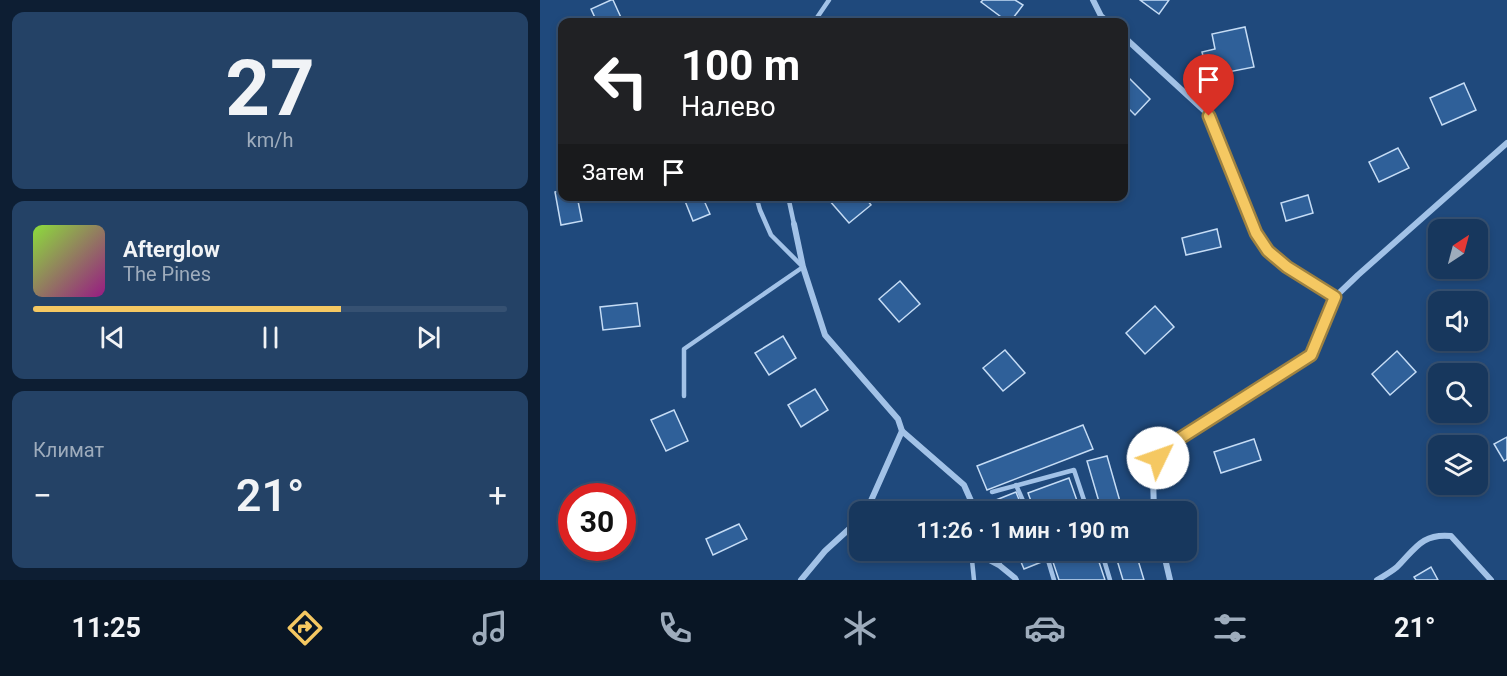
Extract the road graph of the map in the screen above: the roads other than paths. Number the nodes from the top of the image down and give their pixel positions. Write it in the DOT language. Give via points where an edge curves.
graph roads {
  1 [pos="829,0"];
  2 [pos="1093,0"];
  3 [pos="817,18"];
  4 [pos="1103,18"];
  5 [pos="1128,41"];
  6 [pos="1507,143"];
  7 [pos="757,201"];
  8 [pos="789,201"];
  9 [pos="794,224"];
  10 [pos="803,267"];
  11 [pos="1335,297"];
  12 [pos="684,396"];
  13 [pos="902,431"];
  14 [pos="1016,485"];
  15 [pos="992,492"];
  16 [pos="871,501"];
  17 [pos="971,501"];
  18 [pos="1023,501"];
  19 [pos="1084,501"];
  20 [pos="1154,501"];
  21 [pos="849,529"];
  22 [pos="972,561"];
  23 [pos="992,561"];
  24 [pos="997,561"];
  25 [pos="1048,561"];
  26 [pos="1104,561"];
  27 [pos="1166,561"];
  28 [pos="999,565"];
  29 [pos="801,580"];
  30 [pos="974,580"];
  31 [pos="1016,580"];
  32 [pos="1054,580"];
  33 [pos="1110,580"];
  34 [pos="1170,580"];
  35 [pos="1377,580"];
  36 [pos="1491,580"];
  1 -- 3 [label="lane"];
  2 -- 4 [label="street"];
  5 -- 11 [label="street" via="1209,116 1256,233 1268,251"];
  6 -- 11 [label="street"];
  7 -- 10 [label="lane" via="771,235"];
  8 -- 9 [label="lane"];
  9 -- 10 [label="street"];
  10 -- 12 [label="lane" via="684,349"];
  10 -- 13 [label="street" via="825,335 898,419"];
  11 -- 20 [label="street" via="1311,355 1171,444 1158,458 1153,476"];
  13 -- 16 [label="street"];
  13 -- 17 [label="street" via="964,485"];
  14 -- 15 [label="lane"];
  14 -- 18 [label="lane"];
  14 -- 19 [label="lane" via="1074,470"];
  21 -- 29 [label="street"];
  22 -- 30 [label="lane"];
  23 -- 28 [label="street"];
  24 -- 28 [label="street"];
  25 -- 32 [label="lane"];
  26 -- 33 [label="lane"];
  27 -- 34 [label="street"];
  28 -- 31 [label="street"];
  35 -- 36 [label="street" via="1395,569 1421,541 1439,535 1451,537"];
}
